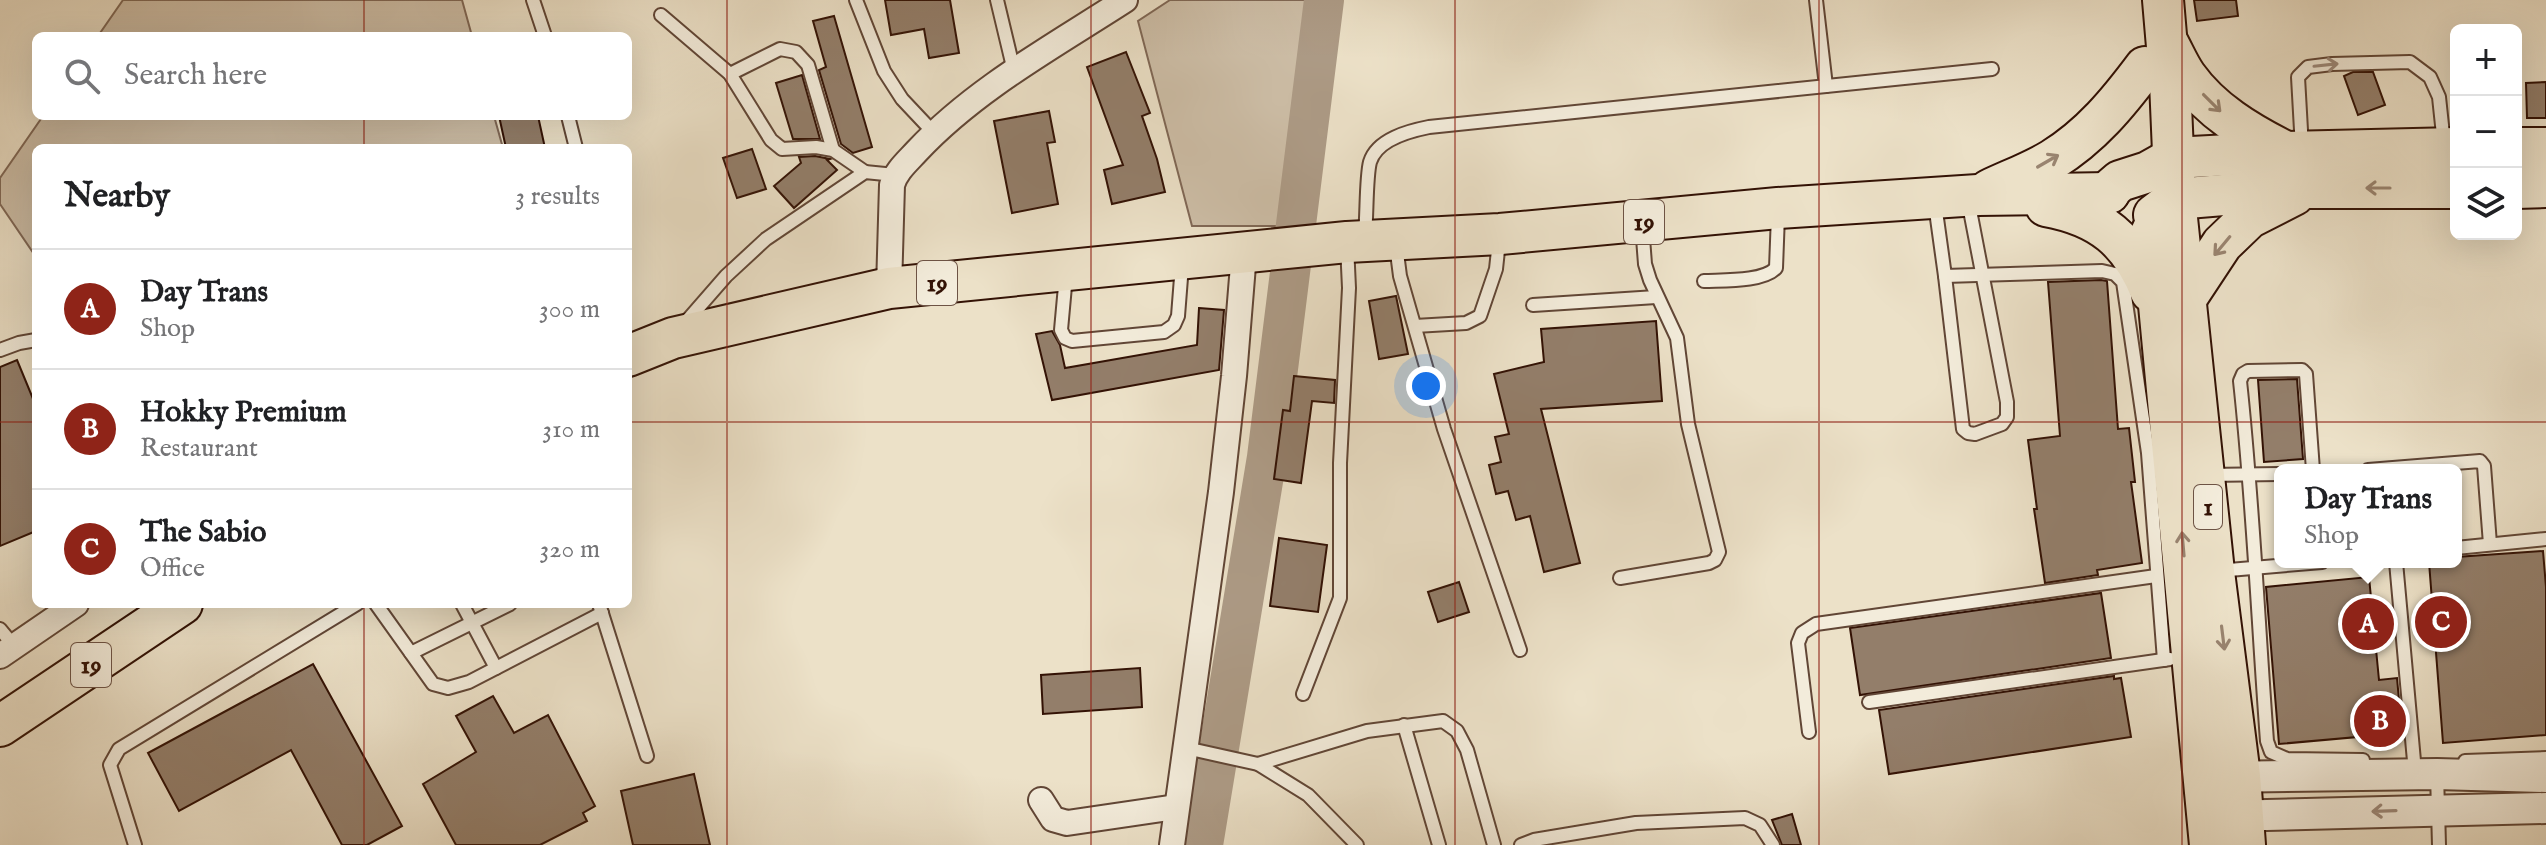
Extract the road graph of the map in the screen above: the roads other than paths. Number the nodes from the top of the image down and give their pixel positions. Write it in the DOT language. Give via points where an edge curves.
graph roads {
  1 [pos="533,0"];
  2 [pos="856,0"];
  3 [pos="997,0"];
  4 [pos="1125,0"];
  5 [pos="1816,0"];
  6 [pos="2138,0"];
  7 [pos="2163,0"];
  8 [pos="661,15"];
  9 [pos="544,32"];
  10 [pos="2156,54"];
  11 [pos="1992,69"];
  12 [pos="1014,71"];
  13 [pos="730,74"];
  14 [pos="1826,86"];
  15 [pos="569,120"];
  16 [pos="934,133"];
  17 [pos="575,144"];
  18 [pos="2450,148"];
  19 [pos="2522,148"];
  20 [pos="2546,148"];
  21 [pos="833,150"];
  22 [pos="2299,164"];
  23 [pos="865,172"];
  24 [pos="895,175"];
  25 [pos="2162,186"];
  26 [pos="2450,187"];
  27 [pos="2546,187"];
  28 [pos="2522,188"];
  29 [pos="1967,196"];
  30 [pos="1778,208"];
  31 [pos="1642,222"];
  32 [pos="1500,234"];
  33 [pos="1369,240"];
  34 [pos="1249,252"];
  35 [pos="1182,258"];
  36 [pos="1067,269"];
  37 [pos="1984,274"];
  38 [pos="1945,276"];
  39 [pos="1704,281"];
  40 [pos="889,288"];
  41 [pos="1656,297"];
  42 [pos="2171,303"];
  43 [pos="1533,305"];
  44 [pos="1415,326"];
  45 [pos="673,338"];
  46 [pos="32,341"];
  47 [pos="632,348"];
  48 [pos="0,350"];
  49 [pos="2180,378"];
  50 [pos="2313,464"];
  51 [pos="2451,464"];
  52 [pos="2274,474"];
  53 [pos="2250,475"];
  54 [pos="2205,476"];
  55 [pos="2546,539"];
  56 [pos="2490,544"];
  57 [pos="2462,547"];
  58 [pos="2274,566"];
  59 [pos="2254,568"];
  60 [pos="2397,568"];
  61 [pos="2214,572"];
  62 [pos="2156,576"];
  63 [pos="1620,578"];
  64 [pos="69,608"];
  65 [pos="176,608"];
  66 [pos="350,608"];
  67 [pos="379,608"];
  68 [pos="464,608"];
  69 [pos="502,608"];
  70 [pos="601,609"];
  71 [pos="473,622"];
  72 [pos="5,644"];
  73 [pos="1520,650"];
  74 [pos="411,653"];
  75 [pos="2178,659"];
  76 [pos="496,668"];
  77 [pos="1303,694"];
  78 [pos="1869,702"];
  79 [pos="1404,725"];
  80 [pos="0,726"];
  81 [pos="1809,732"];
  82 [pos="1196,750"];
  83 [pos="647,756"];
  84 [pos="2546,758"];
  85 [pos="2382,761"];
  86 [pos="2398,761"];
  87 [pos="1258,764"];
  88 [pos="2426,768"];
  89 [pos="2546,777"];
  90 [pos="1041,800"];
  91 [pos="1176,807"];
  92 [pos="2546,808"];
  93 [pos="2438,809"];
  94 [pos="2226,813"];
  95 [pos="135,845"];
  96 [pos="1172,845"];
  97 [pos="1357,845"];
  98 [pos="1439,845"];
  99 [pos="1494,845"];
  100 [pos="1521,845"];
  101 [pos="1773,845"];
  102 [pos="2439,845"];
  1 -- 9 [label="lane"];
  2 -- 16 [label="lane" via="884,71"];
  3 -- 12 [label="lane"];
  4 -- 12 [label="street"];
  5 -- 14 [label="lane"];
  6 -- 10 [label="highway, 1"];
  7 -- 10 [label="highway, 1"];
  8 -- 13 [label="lane"];
  10 -- 22 [label="highway, 1, one-way" via="2245,131"];
  10 -- 25 [label="highway, 1"];
  29 -- 10 [label="highway, 19, one-way" via="2052,160 2092,131"];
  11 -- 14 [label="lane"];
  12 -- 16 [label="street"];
  13 -- 21 [label="lane" via="782,149"];
  13 -- 21 [label="lane" via="780,49 796,52 808,65"];
  14 -- 33 [label="lane" via="1407,132 1370,160"];
  15 -- 17 [label="lane"];
  16 -- 24 [label="street"];
  18 -- 22 [label="highway"];
  22 -- 18 [label="lane, one-way" via="2298,77 2308,67 2332,64 2410,62 2430,77"];
  19 -- 20 [label="highway"];
  21 -- 23 [label="lane"];
  22 -- 25 [label="highway"];
  26 -- 22 [label="highway, one-way"];
  22 -- 42 [label="highway, one-way"];
  23 -- 24 [label="lane"];
  23 -- 45 [label="lane" via="766,239"];
  24 -- 40 [label="street"];
  25 -- 29 [label="highway, 19" via="2113,201 2109,193"];
  25 -- 42 [label="highway, 1"];
  27 -- 28 [label="highway"];
  29 -- 30 [label="highway, 19"];
  29 -- 37 [label="lane"];
  29 -- 38 [label="lane"];
  29 -- 42 [label="highway, 19" via="2069,210 2098,222 2115,234 2148,282"];
  30 -- 31 [label="highway, 19"];
  30 -- 39 [label="lane" via="1776,268 1771,274"];
  31 -- 32 [label="highway, 19"];
  31 -- 41 [label="lane" via="1645,264"];
  32 -- 33 [label="highway, 19"];
  32 -- 44 [label="lane" via="1496,269 1480,316 1466,323"];
  33 -- 34 [label="highway, 19"];
  33 -- 44 [label="lane" via="1400,276"];
  33 -- 77 [label="lane" via="1349,288 1340,598"];
  34 -- 35 [label="highway, 19"];
  34 -- 82 [label="street"];
  35 -- 36 [label="highway, 19"];
  35 -- 36 [label="lane" via="1174,325 1164,332 1072,341 1061,330"];
  36 -- 40 [label="highway, 19"];
  37 -- 38 [label="lane"];
  37 -- 38 [label="lane" via="2007,417 1975,434 1963,429"];
  37 -- 62 [label="lane" via="2102,271 2123,282 2148,453"];
  40 -- 45 [label="highway, 19"];
  41 -- 43 [label="lane"];
  41 -- 63 [label="lane" via="1677,338 1688,424 1719,552 1709,563"];
  42 -- 49 [label="highway, 1"];
  44 -- 73 [label="lane" via="1444,429"];
  45 -- 47 [label="highway, 19"];
  46 -- 48 [label="lane"];
  49 -- 54 [label="highway, 1"];
  75 -- 49 [label="highway, 1, one-way"];
  50 -- 53 [label="lane" via="2306,374 2248,371 2240,381"];
  51 -- 56 [label="lane" via="2480,461 2484,466"];
  52 -- 53 [label="lane"];
  53 -- 54 [label="lane"];
  53 -- 59 [label="lane"];
  54 -- 61 [label="highway, 1"];
  55 -- 56 [label="lane"];
  56 -- 57 [label="lane"];
  58 -- 59 [label="lane"];
  59 -- 61 [label="lane"];
  59 -- 85 [label="lane" via="2271,752 2287,759"];
  60 -- 88 [label="lane"];
  61 -- 94 [label="highway, 1, one-way"];
  62 -- 75 [label="lane"];
  62 -- 81 [label="lane" via="1816,624 1798,643"];
  64 -- 72 [label="street"];
  65 -- 80 [label="highway, 19"];
  66 -- 95 [label="lane" via="119,749 110,765"];
  67 -- 74 [label="lane"];
  68 -- 71 [label="lane"];
  69 -- 71 [label="lane"];
  70 -- 76 [label="lane"];
  70 -- 83 [label="lane"];
  71 -- 74 [label="lane"];
  71 -- 76 [label="lane"];
  74 -- 76 [label="lane" via="433,684 448,688"];
  75 -- 78 [label="lane"];
  75 -- 94 [label="highway, 1"];
  79 -- 87 [label="lane"];
  79 -- 98 [label="lane"];
  79 -- 99 [label="lane" via="1443,721 1457,731"];
  82 -- 87 [label="lane"];
  82 -- 91 [label="street"];
  84 -- 88 [label="lane"];
  86 -- 88 [label="lane"];
  87 -- 97 [label="lane" via="1308,795"];
  88 -- 89 [label="street"];
  88 -- 93 [label="lane"];
  88 -- 94 [label="street"];
  90 -- 91 [label="street" via="1053,819 1067,823"];
  91 -- 96 [label="street"];
  92 -- 93 [label="street"];
  93 -- 94 [label="street, one-way"];
  93 -- 102 [label="lane"];
  100 -- 101 [label="lane" via="1636,823 1739,818 1760,825"];
}
